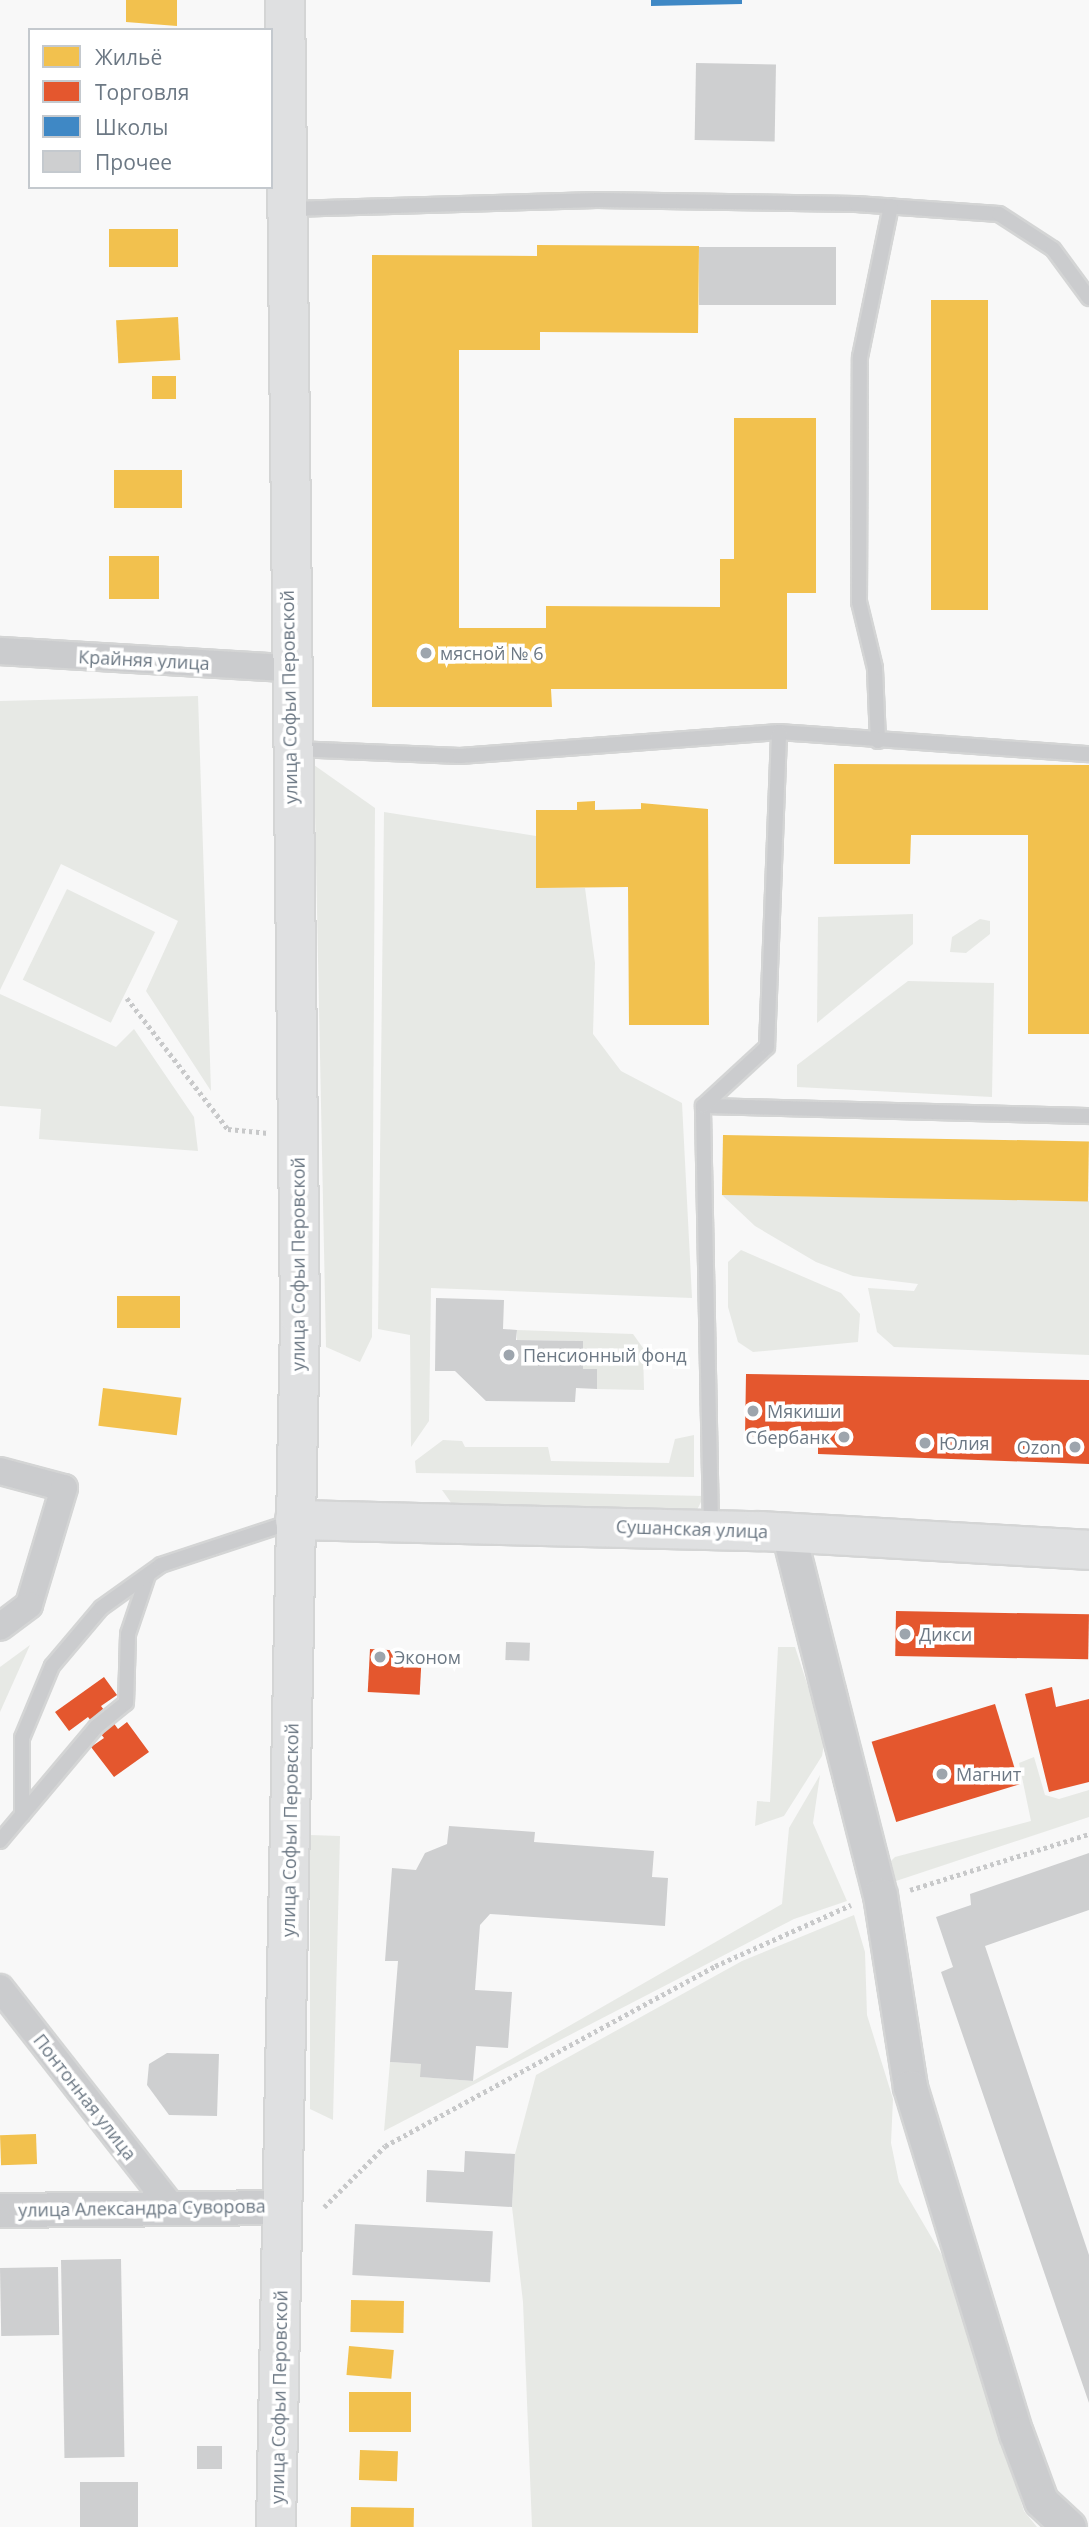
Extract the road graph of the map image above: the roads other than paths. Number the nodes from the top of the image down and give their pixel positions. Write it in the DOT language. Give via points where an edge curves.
graph roads {
  1 [pos="285,0"];
  2 [pos="891,206"];
  3 [pos="285,209"];
  4 [pos="1089,298"];
  5 [pos="0,651"];
  6 [pos="288,668"];
  7 [pos="779,732"];
  8 [pos="878,741"];
  9 [pos="290,749"];
  10 [pos="1089,754"];
  11 [pos="703,1105"];
  12 [pos="1089,1116"];
  13 [pos="0,1471"];
  14 [pos="296,1520"];
  15 [pos="711,1529"];
  16 [pos="788,1532"];
  17 [pos="1089,1550"];
  18 [pos="148,1575"];
  19 [pos="0,1627"];
  20 [pos="22,1815"];
  21 [pos="0,1841"];
  22 [pos="0,1988"];
  23 [pos="170,2205"];
  24 [pos="284,2207"];
  25 [pos="0,2210"];
  26 [pos="276,2527"];
  27 [pos="1069,2527"];
  1 -- 3 [label="main road, улица Софьи Перовской"];
  2 -- 3 [label="lane" via="597,200"];
  2 -- 4 [label="lane" via="999,214 1053,249"];
  2 -- 8 [label="lane" via="860,357 859,602 875,668"];
  3 -- 6 [label="main road, улица Софьи Перовской"];
  5 -- 6 [label="street, Крайняя улица"];
  6 -- 9 [label="main road, улица Софьи Перовской"];
  7 -- 8 [label="lane"];
  7 -- 9 [label="lane" via="460,756"];
  7 -- 11 [label="lane" via="767,1047"];
  8 -- 10 [label="lane"];
  9 -- 14 [label="main road, улица Софьи Перовской" via="298,1136"];
  11 -- 12 [label="lane"];
  11 -- 15 [label="lane"];
  13 -- 19 [label="street" via="64,1488 29,1605"];
  14 -- 15 [label="main road, Сушанская улица"];
  14 -- 18 [label="lane"];
  14 -- 24 [label="main road, улица Софьи Перовской"];
  15 -- 16 [label="main road, Сушанская улица"];
  16 -- 17 [label="main road, Сушанская улица"];
  16 -- 27 [label="street" via="880,1895 914,2101 1024,2456 1041,2501"];
  18 -- 20 [label="lane" via="128,1634 126,1703 96,1727"];
  18 -- 20 [label="lane" via="102,1608 52,1666 22,1738"];
  20 -- 21 [label="lane"];
  22 -- 23 [label="street, Понтонная улица"];
  23 -- 24 [label="street, улица Александра Суворова"];
  23 -- 25 [label="street, улица Александра Суворова"];
  24 -- 26 [label="main road, улица Софьи Перовской"];
}
